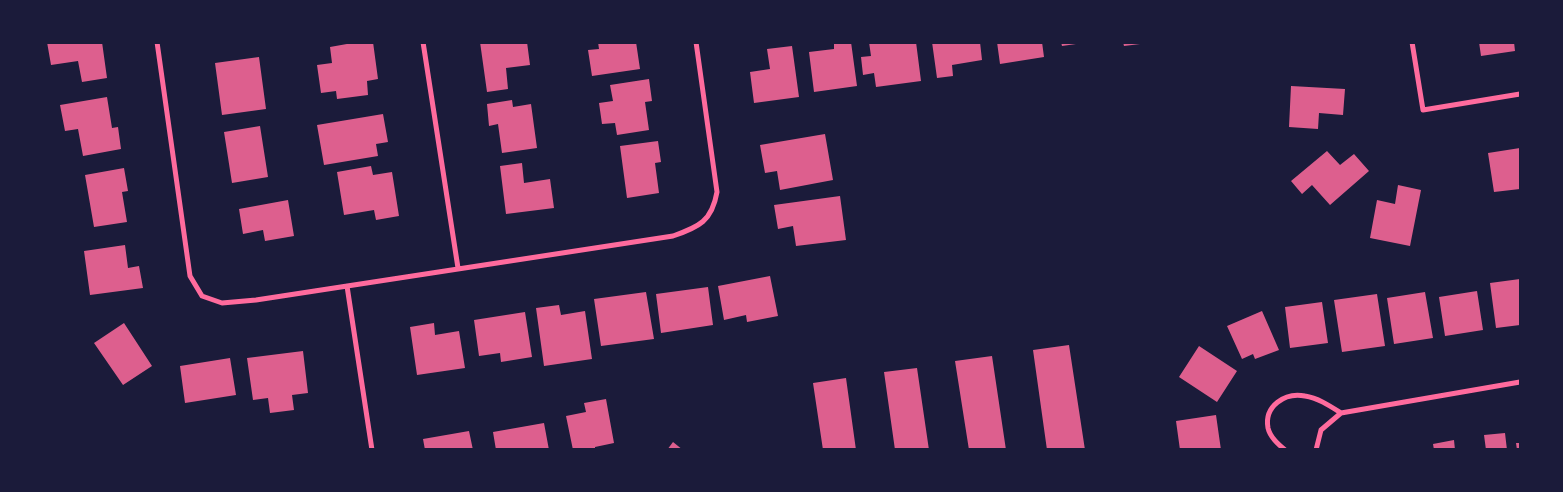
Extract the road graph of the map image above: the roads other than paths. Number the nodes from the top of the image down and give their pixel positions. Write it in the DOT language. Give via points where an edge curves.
graph roads {
  1 [pos="157,42"];
  2 [pos="423,42"];
  3 [pos="696,42"];
  4 [pos="1412,42"];
  5 [pos="1520,94"];
  6 [pos="458,268"];
  7 [pos="348,286"];
  8 [pos="1520,382"];
  9 [pos="1341,412"];
  10 [pos="372,450"];
  11 [pos="1285,450"];
  12 [pos="1316,450"];
  1 -- 7 [label="street" via="190,276 202,296 222,303"];
  2 -- 6 [label="street"];
  3 -- 6 [label="street" via="717,192 715,206 707,219 673,236"];
  4 -- 5 [label="street" via="1424,110"];
  6 -- 7 [label="street"];
  7 -- 10 [label="street"];
  8 -- 9 [label="street"];
  9 -- 11 [label="street" via="1304,395 1288,396 1276,402 1268,414 1268,429"];
  9 -- 12 [label="street" via="1321,430"];
}
